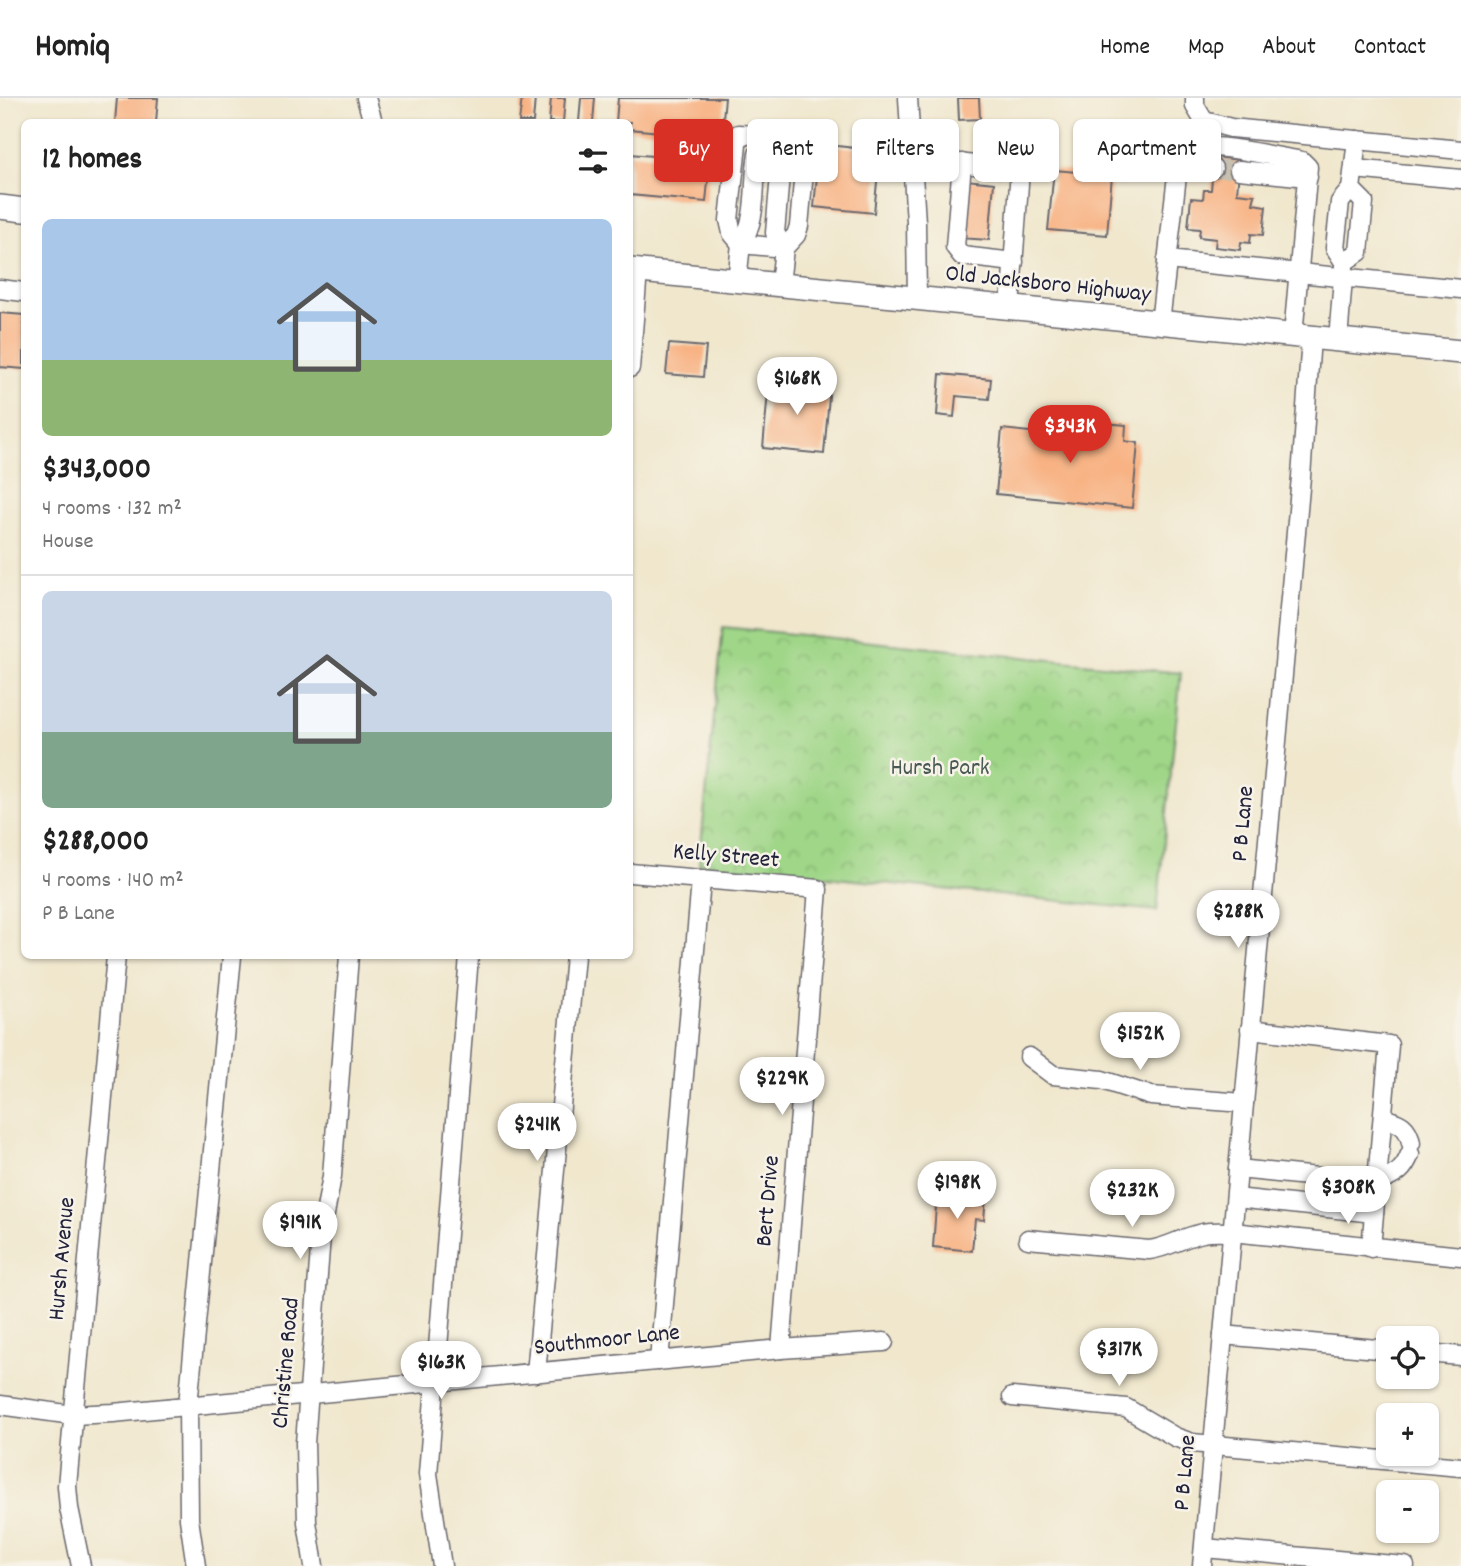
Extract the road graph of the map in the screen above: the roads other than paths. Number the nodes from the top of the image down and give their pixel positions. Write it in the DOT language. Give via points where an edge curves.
graph roads {
  1 [pos="366,98"];
  2 [pos="908,98"];
  3 [pos="1195,98"];
  4 [pos="372,119"];
  5 [pos="909,119"];
  6 [pos="1357,140"];
  7 [pos="1221,150"];
  8 [pos="1461,150"];
  9 [pos="959,163"];
  10 [pos="962,163"];
  11 [pos="1354,169"];
  12 [pos="1239,170"];
  13 [pos="1308,177"];
  14 [pos="1461,179"];
  15 [pos="914,182"];
  16 [pos="1176,182"];
  17 [pos="0,207"];
  18 [pos="21,210"];
  19 [pos="741,244"];
  20 [pos="784,248"];
  21 [pos="1167,260"];
  22 [pos="1014,262"];
  23 [pos="1343,270"];
  24 [pos="634,271"];
  25 [pos="1299,274"];
  26 [pos="737,281"];
  27 [pos="780,285"];
  28 [pos="0,289"];
  29 [pos="1461,289"];
  30 [pos="21,292"];
  31 [pos="633,295"];
  32 [pos="917,299"];
  33 [pos="1010,308"];
  34 [pos="1160,323"];
  35 [pos="1302,337"];
  36 [pos="1338,340"];
  37 [pos="1461,352"];
  38 [pos="633,873"];
  39 [pos="701,881"];
  40 [pos="818,889"];
  41 [pos="116,959"];
  42 [pos="232,959"];
  43 [pos="349,959"];
  44 [pos="470,959"];
  45 [pos="575,959"];
  46 [pos="1250,1029"];
  47 [pos="1029,1057"];
  48 [pos="1244,1103"];
  49 [pos="1382,1118"];
  50 [pos="1238,1169"];
  51 [pos="1377,1183"];
  52 [pos="1236,1198"];
  53 [pos="1374,1213"];
  54 [pos="1232,1232"];
  55 [pos="1028,1239"];
  56 [pos="1371,1248"];
  57 [pos="1461,1256"];
  58 [pos="1223,1335"];
  59 [pos="884,1342"];
  60 [pos="781,1349"];
  61 [pos="1376,1349"];
  62 [pos="1439,1354"];
  63 [pos="1461,1356"];
  64 [pos="659,1361"];
  65 [pos="536,1373"];
  66 [pos="436,1382"];
  67 [pos="308,1393"];
  68 [pos="1012,1397"];
  69 [pos="0,1405"];
  70 [pos="188,1405"];
  71 [pos="74,1415"];
  72 [pos="1213,1445"];
  73 [pos="1461,1467"];
  74 [pos="1204,1548"];
  75 [pos="81,1566"];
  76 [pos="196,1566"];
  77 [pos="314,1566"];
  78 [pos="442,1566"];
  79 [pos="1202,1566"];
  80 [pos="1405,1566"];
  1 -- 4 [label="street"];
  2 -- 5 [label="street"];
  3 -- 6 [label="street" via="1204,121 1231,128"];
  6 -- 8 [label="street"];
  6 -- 11 [label="street"];
  7 -- 13 [label="street" via="1302,161 1308,167"];
  9 -- 10 [label="street"];
  10 -- 22 [label="street" via="955,247 962,256"];
  10 -- 22 [label="street" via="1020,170"];
  11 -- 14 [label="street"];
  11 -- 23 [label="street" via="1351,189 1340,202 1335,248"];
  12 -- 13 [label="street"];
  13 -- 25 [label="street, P B Lane"];
  15 -- 32 [label="street"];
  16 -- 21 [label="street"];
  17 -- 18 [label="main road"];
  19 -- 20 [label="street"];
  19 -- 20 [label="street" via="752,219 758,154 767,146 782,152 775,233"];
  19 -- 20 [label="street" via="729,220 738,134 807,138 799,226"];
  19 -- 26 [label="street"];
  20 -- 27 [label="street"];
  21 -- 25 [label="street"];
  21 -- 34 [label="street"];
  22 -- 33 [label="street"];
  23 -- 25 [label="street"];
  23 -- 29 [label="street"];
  23 -- 36 [label="street"];
  24 -- 26 [label="main road, Old Jacksboro Highway"];
  24 -- 31 [label="street"];
  25 -- 35 [label="street, P B Lane"];
  26 -- 27 [label="main road, Old Jacksboro Highway"];
  27 -- 32 [label="main road, Old Jacksboro Highway"];
  28 -- 30 [label="street"];
  32 -- 33 [label="main road, Old Jacksboro Highway"];
  33 -- 34 [label="main road, Old Jacksboro Highway"];
  34 -- 35 [label="main road, Old Jacksboro Highway"];
  35 -- 36 [label="main road, Old Jacksboro Highway"];
  35 -- 46 [label="street, P B Lane"];
  36 -- 37 [label="main road, Old Jacksboro Highway"];
  38 -- 39 [label="street, Kelly Street"];
  39 -- 40 [label="street, Kelly Street"];
  39 -- 64 [label="street"];
  40 -- 60 [label="street, Bert Drive"];
  41 -- 71 [label="street, Hursh Avenue"];
  42 -- 70 [label="street"];
  43 -- 67 [label="street, Christine Road" via="332,1176 321,1236"];
  44 -- 66 [label="street"];
  45 -- 65 [label="street"];
  46 -- 48 [label="street, P B Lane"];
  46 -- 49 [label="street" via="1389,1045"];
  47 -- 48 [label="street" via="1053,1075 1102,1080 1151,1096"];
  48 -- 50 [label="street, P B Lane"];
  49 -- 51 [label="street"];
  49 -- 51 [label="street" via="1401,1123 1409,1132 1411,1149 1406,1166"];
  50 -- 51 [label="street"];
  50 -- 52 [label="street, P B Lane"];
  51 -- 53 [label="street"];
  52 -- 53 [label="street"];
  52 -- 54 [label="street, P B Lane"];
  53 -- 56 [label="street"];
  54 -- 55 [label="street" via="1205,1232 1149,1250"];
  54 -- 56 [label="street"];
  54 -- 58 [label="street, P B Lane"];
  56 -- 57 [label="street"];
  58 -- 61 [label="street"];
  58 -- 72 [label="street, P B Lane"];
  59 -- 60 [label="street, Southmoor Lane"];
  60 -- 64 [label="street, Southmoor Lane"];
  62 -- 63 [label="street"];
  64 -- 65 [label="street, Southmoor Lane"];
  65 -- 66 [label="street, Southmoor Lane"];
  66 -- 67 [label="street, Southmoor Lane"];
  66 -- 78 [label="street" via="428,1474"];
  67 -- 70 [label="street, Southmoor Lane"];
  67 -- 77 [label="street, Christine Road" via="307,1522"];
  68 -- 72 [label="street" via="1126,1408 1175,1437"];
  69 -- 71 [label="street, Southmoor Lane"];
  70 -- 71 [label="street, Southmoor Lane"];
  70 -- 76 [label="street" via="189,1520"];
  71 -- 75 [label="street, Hursh Avenue" via="67,1486"];
  72 -- 73 [label="street"];
  72 -- 74 [label="street, P B Lane"];
  74 -- 79 [label="street, P B Lane"];
  74 -- 80 [label="street"];
}
